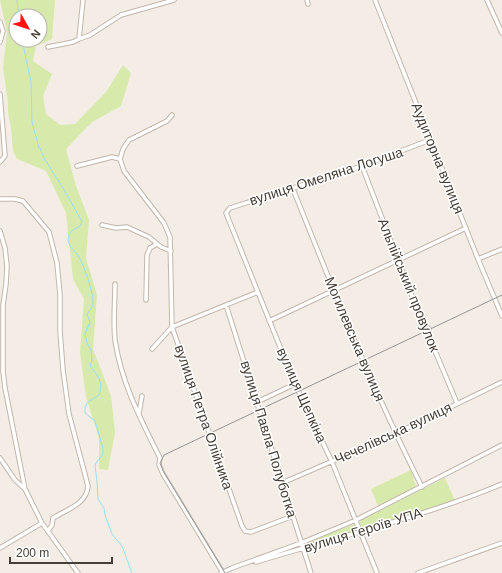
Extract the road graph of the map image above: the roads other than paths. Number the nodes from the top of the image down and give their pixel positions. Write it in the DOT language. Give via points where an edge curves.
graph roads {
  1 [pos="83,0"];
  2 [pos="174,0"];
  3 [pos="375,0"];
  4 [pos="487,0"];
  5 [pos="0,22"];
  6 [pos="502,33"];
  7 [pos="79,39"];
  8 [pos="0,42"];
  9 [pos="48,47"];
  10 [pos="0,94"];
  11 [pos="172,115"];
  12 [pos="431,141"];
  13 [pos="120,159"];
  14 [pos="0,162"];
  15 [pos="76,166"];
  16 [pos="362,166"];
  17 [pos="292,189"];
  18 [pos="0,199"];
  19 [pos="227,216"];
  20 [pos="102,225"];
  21 [pos="466,228"];
  22 [pos="0,230"];
  23 [pos="157,244"];
  24 [pos="502,249"];
  25 [pos="171,252"];
  26 [pos="478,259"];
  27 [pos="398,260"];
  28 [pos="115,284"];
  29 [pos="334,291"];
  30 [pos="258,292"];
  31 [pos="146,300"];
  32 [pos="226,305"];
  33 [pos="502,316"];
  34 [pos="269,321"];
  35 [pos="172,327"];
  36 [pos="152,349"];
  37 [pos="502,382"];
  38 [pos="295,384"];
  39 [pos="142,396"];
  40 [pos="257,402"];
  41 [pos="457,403"];
  42 [pos="139,413"];
  43 [pos="395,434"];
  44 [pos="502,445"];
  45 [pos="0,458"];
  46 [pos="332,462"];
  47 [pos="282,483"];
  48 [pos="502,484"];
  49 [pos="422,487"];
  50 [pos="25,489"];
  51 [pos="292,516"];
  52 [pos="356,520"];
  53 [pos="42,523"];
  54 [pos="48,531"];
  55 [pos="360,532"];
  56 [pos="301,542"];
  57 [pos="502,543"];
  58 [pos="0,548"];
  59 [pos="303,549"];
  60 [pos="224,572"];
  61 [pos="78,573"];
  62 [pos="311,573"];
  63 [pos="377,573"];
  64 [pos="418,573"];
  1 -- 7 [label="street"];
  2 -- 7 [label="street" via="121,15"];
  3 -- 12 [label="street, Аудиторна вулиця"];
  4 -- 6 [label="street"];
  5 -- 8 [label="street" via="3,31"];
  7 -- 9 [label="street"];
  10 -- 14 [label="street" via="5,156"];
  11 -- 13 [label="street" via="167,121 130,140 123,149"];
  12 -- 16 [label="street, вулиця Омеляна Логуша"];
  12 -- 21 [label="street, Аудиторна вулиця"];
  13 -- 15 [label="street" via="112,157"];
  13 -- 25 [label="street, вулиця Петра Олійника" via="124,171 164,223 170,237"];
  16 -- 17 [label="street, вулиця Омеляна Логуша"];
  16 -- 27 [label="street, Альпійський провулок"];
  17 -- 19 [label="street, вулиця Омеляна Логуша" via="230,208"];
  17 -- 29 [label="street, Могилевська вулиця"];
  18 -- 54 [label="street" via="15,198 23,202 43,223 49,232 57,263 62,370 69,414 88,486 85,497 53,518"];
  19 -- 30 [label="street, вулиця Щепкіна"];
  20 -- 23 [label="street" via="127,227 149,237"];
  21 -- 26 [label="street, Аудиторна вулиця"];
  21 -- 27 [label="street"];
  22 -- 50 [label="street" via="7,266 2,325 3,377"];
  23 -- 25 [label="street"];
  23 -- 31 [label="street" via="150,248 147,255"];
  24 -- 26 [label="street"];
  25 -- 35 [label="street, вулиця Петра Олійника"];
  26 -- 33 [label="street, Аудиторна вулиця"];
  27 -- 29 [label="street"];
  27 -- 41 [label="street, Альпійський провулок" via="422,322 429,329 430,339"];
  28 -- 42 [label="street" via="115,338 119,362 132,402"];
  29 -- 34 [label="street"];
  29 -- 43 [label="street, Могилевська вулиця"];
  30 -- 32 [label="street"];
  30 -- 34 [label="street, вулиця Щепкіна"];
  32 -- 35 [label="street"];
  32 -- 40 [label="street, вулиця Павла Полуботка"];
  34 -- 38 [label="street, вулиця Щепкіна"];
  35 -- 36 [label="street"];
  35 -- 51 [label="street, вулиця Петра Олійника" via="245,531 251,532"];
  37 -- 41 [label="street, Чечелівська вулиця"];
  38 -- 40 [label="street"];
  38 -- 46 [label="street, вулиця Щепкіна"];
  39 -- 42 [label="street"];
  40 -- 47 [label="street, вулиця Павла Полуботка"];
  41 -- 43 [label="street, Чечелівська вулиця"];
  42 -- 60 [label="street" via="160,458 159,465 163,474"];
  43 -- 46 [label="street, Чечелівська вулиця"];
  43 -- 49 [label="street, Могилевська вулиця"];
  44 -- 49 [label="street, вулиця Героїв УПА"];
  45 -- 50 [label="street" via="15,480"];
  46 -- 47 [label="street, Чечелівська вулиця"];
  46 -- 52 [label="street, вулиця Щепкіна"];
  47 -- 51 [label="street, вулиця Павла Полуботка"];
  48 -- 55 [label="street, вулиця Героїв УПА" via="471,497"];
  49 -- 52 [label="street, вулиця Героїв УПА"];
  50 -- 53 [label="street"];
  51 -- 56 [label="street, вулиця Павла Полуботка"];
  52 -- 55 [label="street, вулиця Щепкіна"];
  52 -- 56 [label="street, вулиця Героїв УПА"];
  53 -- 54 [label="street"];
  53 -- 58 [label="street"];
  54 -- 61 [label="street"];
  55 -- 59 [label="street, вулиця Героїв УПА"];
  55 -- 63 [label="street, вулиця Щепкіна"];
  56 -- 59 [label="street, вулиця Павла Полуботка"];
  56 -- 60 [label="street, вулиця Героїв УПА"];
  57 -- 64 [label="street"];
  59 -- 60 [label="street, вулиця Героїв УПА"];
  59 -- 62 [label="street, вулиця Павла Полуботка"];
}
